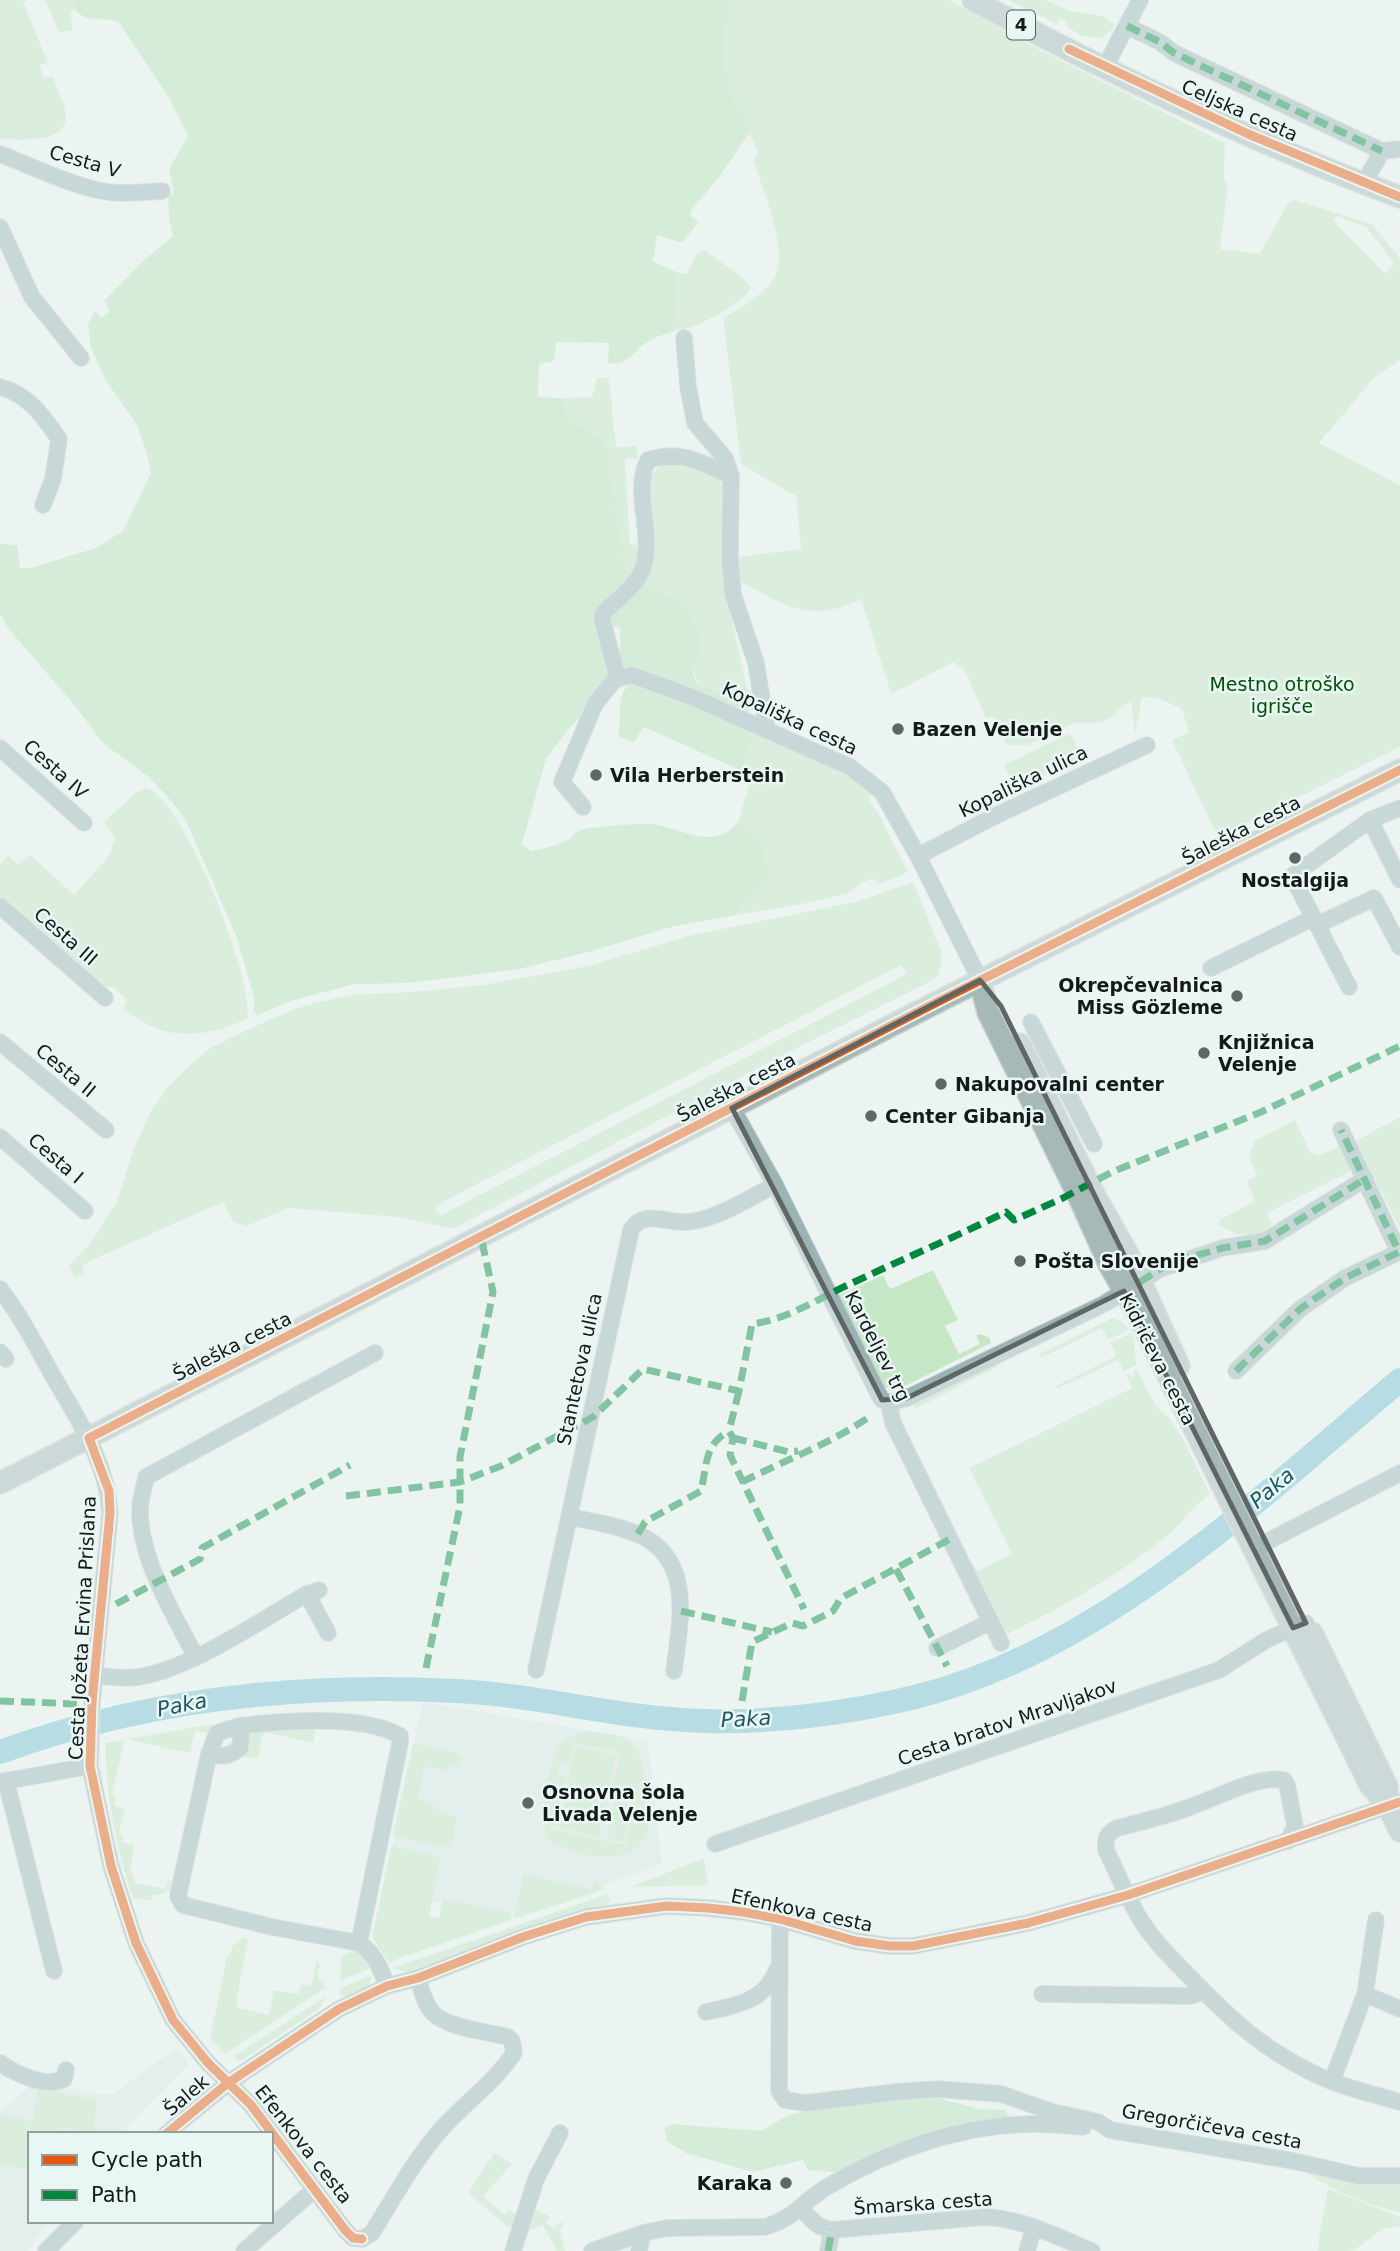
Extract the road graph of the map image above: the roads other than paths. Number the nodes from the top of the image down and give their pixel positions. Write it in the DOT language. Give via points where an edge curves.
graph roads {
  1 [pos="973,0"];
  2 [pos="1140,0"];
  3 [pos="1127,26"];
  4 [pos="1105,67"];
  5 [pos="1400,149"];
  6 [pos="1382,151"];
  7 [pos="0,154"];
  8 [pos="1364,183"];
  9 [pos="162,191"];
  10 [pos="1400,197"];
  11 [pos="0,227"];
  12 [pos="684,338"];
  13 [pos="80,358"];
  14 [pos="0,387"];
  15 [pos="731,476"];
  16 [pos="43,505"];
  17 [pos="618,679"];
  18 [pos="767,730"];
  19 [pos="1147,745"];
  20 [pos="0,748"];
  21 [pos="1400,770"];
  22 [pos="583,807"];
  23 [pos="1400,808"];
  24 [pos="1370,820"];
  25 [pos="85,823"];
  26 [pos="918,856"];
  27 [pos="1400,880"];
  28 [pos="0,906"];
  29 [pos="1315,922"];
  30 [pos="1400,947"];
  31 [pos="1211,968"];
  32 [pos="980,980"];
  33 [pos="1349,987"];
  34 [pos="105,998"];
  35 [pos="1031,1022"];
  36 [pos="0,1042"];
  37 [pos="732,1108"];
  38 [pos="106,1130"];
  39 [pos="1341,1130"];
  40 [pos="0,1137"];
  41 [pos="1094,1144"];
  42 [pos="1365,1179"];
  43 [pos="775,1185"];
  44 [pos="85,1210"];
  45 [pos="1132,1287"];
  46 [pos="0,1289"];
  47 [pos="374,1353"];
  48 [pos="1237,1371"];
  49 [pos="889,1404"];
  50 [pos="89,1438"];
  51 [pos="1400,1473"];
  52 [pos="0,1483"];
  53 [pos="569,1517"];
  54 [pos="1260,1546"];
  55 [pos="990,1622"];
  56 [pos="1299,1625"];
  57 [pos="328,1633"];
  58 [pos="1001,1643"];
  59 [pos="937,1648"];
  60 [pos="196,1657"];
  61 [pos="536,1670"];
  62 [pos="674,1671"];
  63 [pos="95,1675"];
  64 [pos="90,1766"];
  65 [pos="3,1782"];
  66 [pos="1394,1804"];
  67 [pos="1400,1831"];
  68 [pos="1288,1841"];
  69 [pos="715,1844"];
  70 [pos="1128,1895"];
  71 [pos="780,1919"];
  72 [pos="1376,1920"];
  73 [pos="359,1943"];
  74 [pos="779,1964"];
  75 [pos="54,1971"];
  76 [pos="418,1978"];
  77 [pos="387,1986"];
  78 [pos="1204,1992"];
  79 [pos="1042,1994"];
  80 [pos="1365,1994"];
  81 [pos="1400,2009"];
  82 [pos="706,2012"];
  83 [pos="0,2063"];
  84 [pos="66,2070"];
  85 [pos="1332,2081"];
  86 [pos="228,2083"];
  87 [pos="1400,2102"];
  88 [pos="1110,2130"];
  89 [pos="168,2132"];
  90 [pos="270,2132"];
  91 [pos="560,2133"];
  92 [pos="273,2136"];
  93 [pos="1400,2176"];
  94 [pos="314,2190"];
  95 [pos="801,2208"];
  96 [pos="74,2223"];
  97 [pos="1034,2227"];
  98 [pos="832,2230"];
  99 [pos="643,2233"];
  100 [pos="361,2245"];
  101 [pos="46,2251"];
  102 [pos="244,2251"];
  103 [pos="513,2251"];
  104 [pos="592,2251"];
  105 [pos="639,2251"];
  106 [pos="828,2251"];
  107 [pos="1027,2251"];
  108 [pos="1093,2251"];
  1 -- 4 [label="main road, Celjska cesta / 4"];
  2 -- 3 [label="street"];
  3 -- 4 [label="street"];
  3 -- 6 [label="street" via="1174,53"];
  4 -- 8 [label="main road, Celjska cesta / 4"];
  5 -- 6 [label="street"];
  6 -- 8 [label="street"];
  7 -- 9 [label="street, Cesta V" via="102,191"];
  8 -- 10 [label="main road, Celjska cesta / 4"];
  11 -- 13 [label="street" via="32,297"];
  12 -- 15 [label="street" via="695,423 725,458"];
  14 -- 16 [label="street" via="38,409 59,439 53,479"];
  15 -- 17 [label="street" via="687,456 666,454 648,460 642,481 646,556 638,577 603,612 602,619"];
  15 -- 18 [label="street" via="733,594 756,663"];
  17 -- 18 [label="street, Kopališka cesta" via="632,675"];
  17 -- 22 [label="street" via="595,704 562,782"];
  18 -- 26 [label="street, Kopališka cesta" via="850,767 882,792"];
  19 -- 26 [label="street, Kopališka ulica"];
  20 -- 25 [label="street, Cesta IV"];
  21 -- 32 [label="main road, Šaleška cesta"];
  23 -- 24 [label="street"];
  24 -- 27 [label="street"];
  24 -- 29 [label="street" via="1292,876"];
  26 -- 32 [label="street, Kopališka cesta"];
  28 -- 34 [label="street, Cesta III"];
  29 -- 30 [label="street" via="1374,898"];
  29 -- 31 [label="street"];
  29 -- 33 [label="street"];
  32 -- 37 [label="main road, Šaleška cesta"];
  32 -- 45 [label="main road, Kidričeva cesta" via="988,1012"];
  35 -- 41 [label="street"];
  36 -- 38 [label="street, Cesta II"];
  37 -- 43 [label="street, Kardeljev trg"];
  37 -- 50 [label="main road, Šaleška cesta"];
  39 -- 42 [label="street"];
  40 -- 44 [label="street, Cesta I"];
  42 -- 45 [label="street" via="1265,1241 1181,1260"];
  42 -- 48 [label="street" via="1399,1252 1345,1278 1300,1309"];
  43 -- 49 [label="street, Kardeljev trg" via="808,1237 878,1393"];
  43 -- 53 [label="street, Stantetova ulica" via="695,1221 649,1218 635,1224 628,1239"];
  45 -- 49 [label="street"];
  45 -- 54 [label="main road, Kidričeva cesta"];
  46 -- 50 [label="street, Cesta Jožeta Ervina Prislana"];
  47 -- 60 [label="street" via="146,1477 139,1508 143,1541"];
  49 -- 55 [label="street, Kardeljev trg" via="893,1423"];
  50 -- 52 [label="main road, Šaleška cesta"];
  50 -- 63 [label="street, Cesta Jožeta Ervina Prislana" via="109,1491 110,1513"];
  51 -- 54 [label="street"];
  53 -- 61 [label="street, Stantetova ulica"];
  53 -- 62 [label="street" via="638,1534 668,1560 680,1586"];
  54 -- 56 [label="main road, Kidričeva cesta"];
  55 -- 58 [label="street, Kardeljev trg"];
  55 -- 59 [label="street"];
  56 -- 66 [label="main road, Kidričeva cesta" via="1370,1785"];
  56 -- 69 [label="street, Cesta bratov Mravljakov" via="1219,1670"];
  57 -- 60 [label="street" via="313,1592"];
  60 -- 63 [label="street" via="136,1677"];
  63 -- 64 [label="street, Cesta Jožeta Ervina Prislana"];
  64 -- 65 [label="street"];
  64 -- 86 [label="street, Cesta Jožeta Ervina Prislana" via="111,1866 135,1943 173,2020"];
  65 -- 75 [label="street"];
  66 -- 67 [label="main road, Kidričeva cesta"];
  66 -- 68 [label="street, Efenkova cesta"];
  68 -- 70 [label="street, Efenkova cesta"];
  68 -- 70 [label="street" via="1296,1826 1287,1786 1275,1778 1117,1828 1105,1840"];
  70 -- 71 [label="street, Efenkova cesta" via="1028,1923 913,1946 855,1941"];
  70 -- 78 [label="street" via="1143,1924"];
  71 -- 74 [label="street, Gregorčičeva cesta"];
  71 -- 76 [label="street, Efenkova cesta" via="694,1907 619,1911 523,1937"];
  72 -- 80 [label="street"];
  73 -- 73 [label="street" via="400,1736 360,1724 315,1720 216,1733 178,1896 183,1905"];
  73 -- 77 [label="street" via="368,1948"];
  74 -- 82 [label="street" via="759,1995"];
  74 -- 88 [label="street, Gregorčičeva cesta" via="779,2091 785,2100 806,2103 938,2089 1001,2094 1098,2122"];
  76 -- 77 [label="street, Efenkova cesta"];
  76 -- 100 [label="street" via="432,2013 458,2025 508,2037 514,2053 421,2155"];
  77 -- 86 [label="street, Efenkova cesta" via="339,2008"];
  78 -- 79 [label="street" via="1190,1996"];
  78 -- 85 [label="street" via="1268,2048"];
  80 -- 81 [label="street"];
  80 -- 85 [label="street"];
  83 -- 84 [label="street" via="35,2080 57,2082 64,2079"];
  85 -- 87 [label="street"];
  86 -- 89 [label="street, Šalek"];
  86 -- 90 [label="street, Efenkova cesta"];
  88 -- 93 [label="street, Gregorčičeva cesta" via="1359,2176"];
  88 -- 95 [label="street, Šmarska cesta" via="1039,2124 967,2130 910,2147 858,2170 824,2188"];
  91 -- 103 [label="street" via="536,2179"];
  92 -- 94 [label="street, Efenkova cesta"];
  94 -- 100 [label="street, Efenkova cesta"];
  94 -- 102 [label="street"];
  95 -- 98 [label="street, Šmarska cesta" via="814,2223"];
  95 -- 99 [label="street, Šmarska cesta" via="765,2227 690,2227"];
  96 -- 101 [label="street"];
  97 -- 98 [label="street, Šmarska cesta" via="985,2217"];
  97 -- 107 [label="street"];
  97 -- 108 [label="street, Šmarska cesta"];
  98 -- 106 [label="street"];
  99 -- 104 [label="street, Šmarska cesta"];
  99 -- 105 [label="street"];
}
